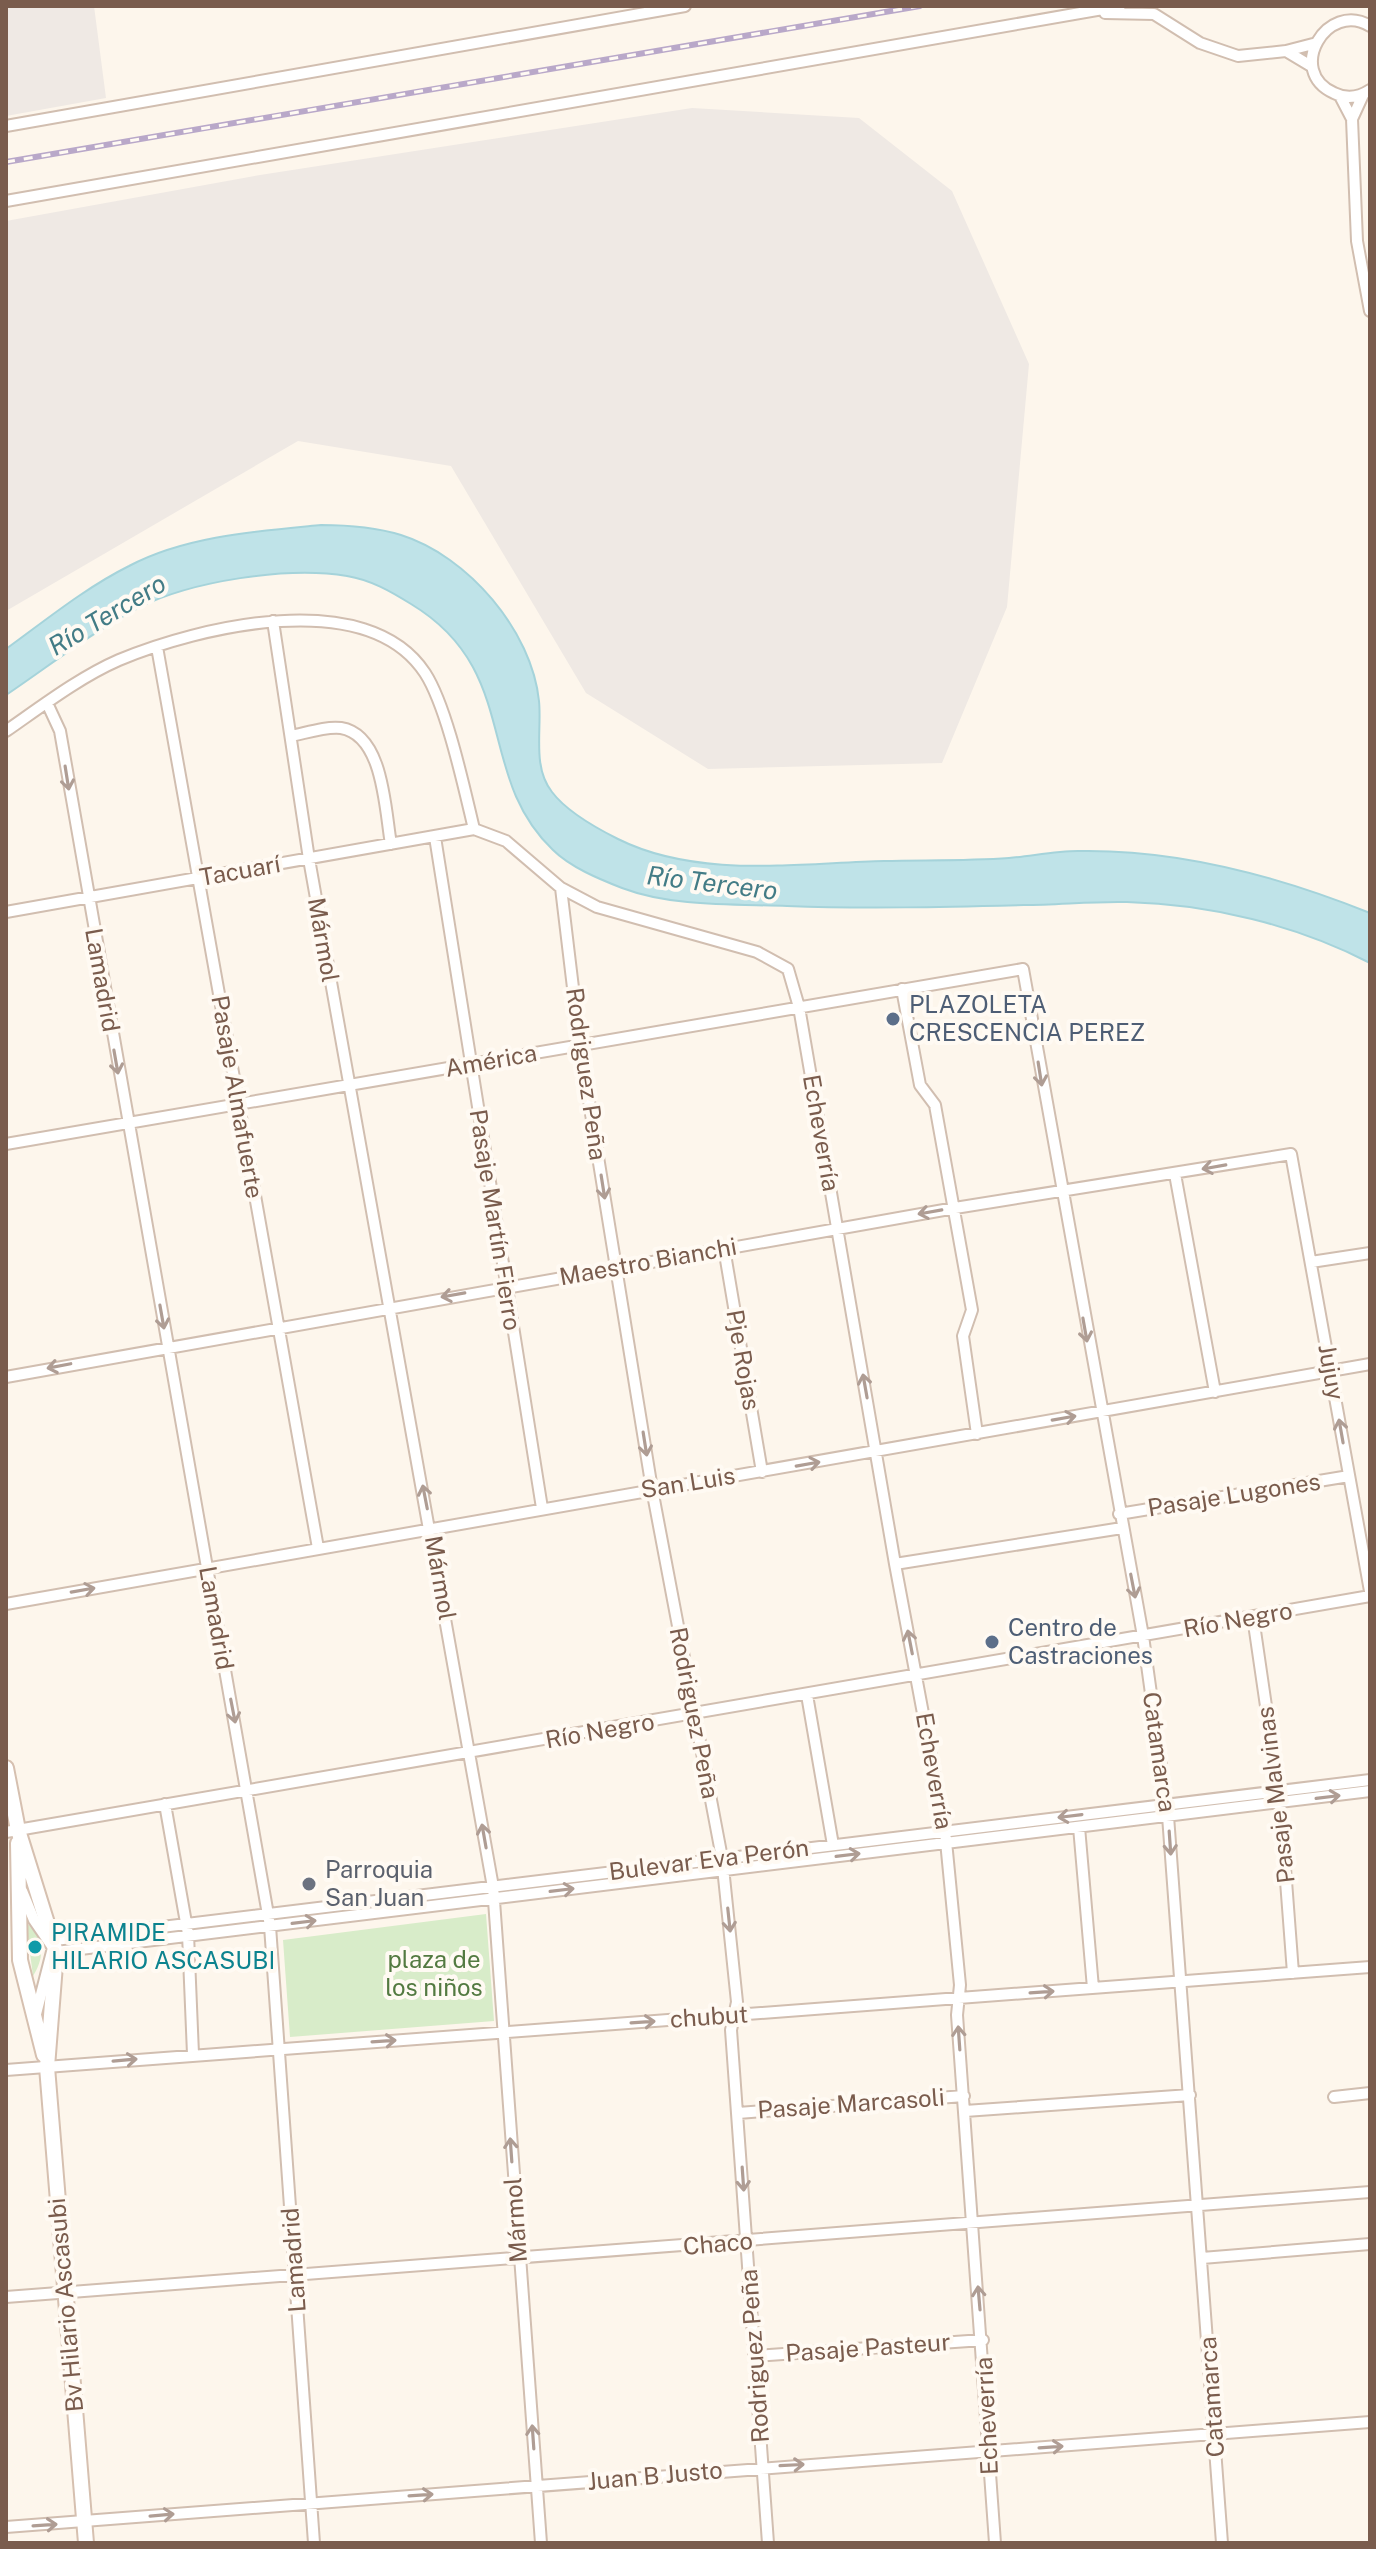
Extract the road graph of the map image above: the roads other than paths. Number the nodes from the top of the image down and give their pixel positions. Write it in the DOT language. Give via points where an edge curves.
graph roads {
  1 [pos="609,6"];
  2 [pos="685,6"];
  3 [pos="1120,6"];
  4 [pos="1079,13"];
  5 [pos="609,19"];
  6 [pos="1370,26"];
  7 [pos="1313,44"];
  8 [pos="1286,51"];
  9 [pos="1311,66"];
  10 [pos="1366,93"];
  11 [pos="1340,96"];
  12 [pos="1352,119"];
  13 [pos="6,126"];
  14 [pos="6,201"];
  15 [pos="1370,311"];
  16 [pos="273,621"];
  17 [pos="157,647"];
  18 [pos="47,703"];
  19 [pos="6,731"];
  20 [pos="291,736"];
  21 [pos="474,829"];
  22 [pos="435,837"];
  23 [pos="391,844"];
  24 [pos="309,859"];
  25 [pos="199,879"];
  26 [pos="561,888"];
  27 [pos="87,898"];
  28 [pos="6,912"];
  29 [pos="1023,969"];
  30 [pos="902,989"];
  31 [pos="799,1007"];
  32 [pos="580,1046"];
  33 [pos="469,1065"];
  34 [pos="349,1085"];
  35 [pos="238,1103"];
  36 [pos="126,1123"];
  37 [pos="6,1144"];
  38 [pos="1291,1154"];
  39 [pos="1175,1174"];
  40 [pos="1060,1192"];
  41 [pos="955,1208"];
  42 [pos="838,1229"];
  43 [pos="724,1248"];
  44 [pos="1370,1253"];
  45 [pos="1311,1262"];
  46 [pos="616,1267"];
  47 [pos="506,1286"];
  48 [pos="389,1307"];
  49 [pos="278,1326"];
  50 [pos="167,1345"];
  51 [pos="1370,1364"];
  52 [pos="1331,1371"];
  53 [pos="6,1377"];
  54 [pos="1215,1392"];
  55 [pos="1100,1412"];
  56 [pos="977,1434"];
  57 [pos="876,1452"];
  58 [pos="762,1472"];
  59 [pos="1349,1476"];
  60 [pos="652,1489"];
  61 [pos="542,1508"];
  62 [pos="1119,1514"];
  63 [pos="431,1528"];
  64 [pos="1122,1528"];
  65 [pos="318,1548"];
  66 [pos="895,1564"];
  67 [pos="206,1567"];
  68 [pos="1370,1593"];
  69 [pos="6,1604"];
  70 [pos="1253,1617"];
  71 [pos="1143,1636"];
  72 [pos="916,1676"];
  73 [pos="807,1695"];
  74 [pos="694,1715"];
  75 [pos="470,1753"];
  76 [pos="6,1768"];
  77 [pos="1370,1780"];
  78 [pos="248,1789"];
  79 [pos="1370,1791"];
  80 [pos="1280,1797"];
  81 [pos="165,1804"];
  82 [pos="1167,1811"];
  83 [pos="1079,1827"];
  84 [pos="12,1831"];
  85 [pos="945,1831"];
  86 [pos="947,1843"];
  87 [pos="833,1845"];
  88 [pos="722,1858"];
  89 [pos="724,1870"];
  90 [pos="18,1881"];
  91 [pos="493,1893"];
  92 [pos="269,1920"];
  93 [pos="185,1922"];
  94 [pos="188,1934"];
  95 [pos="54,1946"];
  96 [pos="1370,1967"];
  97 [pos="1293,1973"];
  98 [pos="1180,1981"];
  99 [pos="1093,1988"];
  100 [pos="959,1998"];
  101 [pos="735,2015"];
  102 [pos="35,2019"];
  103 [pos="502,2033"];
  104 [pos="279,2048"];
  105 [pos="193,2054"];
  106 [pos="47,2067"];
  107 [pos="6,2070"];
  108 [pos="1370,2093"];
  109 [pos="1190,2095"];
  110 [pos="964,2096"];
  111 [pos="1334,2097"];
  112 [pos="965,2111"];
  113 [pos="738,2113"];
  114 [pos="1370,2192"];
  115 [pos="1198,2207"];
  116 [pos="972,2224"];
  117 [pos="747,2242"];
  118 [pos="1370,2244"];
  119 [pos="1202,2258"];
  120 [pos="519,2260"];
  121 [pos="295,2275"];
  122 [pos="65,2293"];
  123 [pos="6,2297"];
  124 [pos="983,2340"];
  125 [pos="754,2356"];
  126 [pos="1370,2422"];
  127 [pos="1214,2434"];
  128 [pos="988,2451"];
  129 [pos="763,2466"];
  130 [pos="536,2487"];
  131 [pos="311,2503"];
  132 [pos="84,2522"];
  133 [pos="6,2527"];
  134 [pos="86,2543"];
  135 [pos="314,2543"];
  136 [pos="541,2543"];
  137 [pos="768,2543"];
  138 [pos="995,2543"];
  139 [pos="1222,2543"];
  1 -- 5 [label="street"];
  2 -- 5 [label="street"];
  3 -- 4 [label="street"];
  4 -- 8 [label="street" via="1154,14 1200,43 1238,56"];
  4 -- 14 [label="street"];
  5 -- 13 [label="street"];
  6 -- 7 [label="street" via="1343,19 1325,27"];
  7 -- 8 [label="street"];
  7 -- 9 [label="street"];
  8 -- 9 [label="street"];
  9 -- 11 [label="street" via="1316,79"];
  10 -- 11 [label="street"];
  10 -- 12 [label="street"];
  11 -- 12 [label="street"];
  12 -- 15 [label="street" via="1357,241"];
  16 -- 17 [label="street"];
  16 -- 20 [label="street, Mármol"];
  16 -- 21 [label="street" via="346,625 387,640 412,659 431,685"];
  17 -- 18 [label="street" via="117,661"];
  17 -- 25 [label="street, Pasaje Almafuerte"];
  18 -- 19 [label="street"];
  18 -- 27 [label="street, Lamadrid, one-way" via="60,731"];
  20 -- 23 [label="street" via="339,728 372,750"];
  20 -- 24 [label="street, Mármol"];
  21 -- 22 [label="street, Tacuarí"];
  21 -- 26 [label="street" via="506,841"];
  22 -- 23 [label="street, Tacuarí"];
  22 -- 33 [label="street, Pasaje Martín Fierro"];
  23 -- 24 [label="street, Tacuarí"];
  24 -- 25 [label="street, Tacuarí"];
  24 -- 34 [label="street, Mármol"];
  25 -- 27 [label="street, Tacuarí"];
  25 -- 35 [label="street, Pasaje Almafuerte"];
  26 -- 31 [label="street, Echeverría" via="597,907 780,962 788,969"];
  26 -- 32 [label="street, Rodriguez Peña"];
  27 -- 28 [label="street, Tacuarí"];
  27 -- 36 [label="street, Lamadrid, one-way"];
  29 -- 30 [label="street, América"];
  29 -- 40 [label="street, Catamarca, one-way"];
  30 -- 31 [label="street, América"];
  30 -- 41 [label="street" via="920,1085 935,1105"];
  31 -- 32 [label="street, América"];
  31 -- 42 [label="street, Echeverría"];
  32 -- 33 [label="street, América"];
  32 -- 46 [label="street, Rodriguez Peña, one-way"];
  33 -- 34 [label="street, América"];
  33 -- 47 [label="street, Pasaje Martín Fierro"];
  34 -- 35 [label="street, América"];
  34 -- 48 [label="street, Mármol"];
  35 -- 36 [label="street, América"];
  35 -- 49 [label="street, Pasaje Almafuerte"];
  36 -- 37 [label="street, América"];
  36 -- 50 [label="street, Lamadrid, one-way"];
  38 -- 39 [label="street, Maestro Bianchi, one-way"];
  38 -- 45 [label="street, Jujuy"];
  39 -- 40 [label="street, Maestro Bianchi"];
  39 -- 54 [label="street"];
  40 -- 41 [label="street, Maestro Bianchi"];
  40 -- 55 [label="street, Catamarca, one-way"];
  41 -- 42 [label="street, Maestro Bianchi, one-way"];
  41 -- 56 [label="street" via="972,1310 963,1336"];
  42 -- 43 [label="street, Maestro Bianchi"];
  57 -- 42 [label="street, Echeverría, one-way"];
  43 -- 46 [label="street, Maestro Bianchi"];
  43 -- 58 [label="street, Pje Rojas"];
  44 -- 45 [label="street"];
  45 -- 52 [label="street, Jujuy"];
  46 -- 47 [label="street, Maestro Bianchi"];
  46 -- 60 [label="street, Rodriguez Peña, one-way"];
  47 -- 48 [label="street, Maestro Bianchi, one-way"];
  47 -- 61 [label="street, Pasaje Martín Fierro"];
  48 -- 49 [label="street, Maestro Bianchi"];
  63 -- 48 [label="street, Mármol, one-way"];
  49 -- 50 [label="street, Maestro Bianchi"];
  49 -- 65 [label="street, Pasaje Almafuerte"];
  50 -- 53 [label="street, Maestro Bianchi, one-way"];
  50 -- 67 [label="street, Lamadrid"];
  51 -- 52 [label="street, San Luis"];
  52 -- 54 [label="street, San Luis"];
  59 -- 52 [label="street, Jujuy, one-way"];
  54 -- 55 [label="street, San Luis"];
  56 -- 55 [label="street, San Luis, one-way"];
  55 -- 62 [label="street, Catamarca"];
  56 -- 57 [label="street, San Luis"];
  58 -- 57 [label="street, San Luis, one-way"];
  57 -- 66 [label="street, Echeverría"];
  58 -- 60 [label="street, San Luis"];
  59 -- 62 [label="street, Pasaje Lugones"];
  59 -- 68 [label="street, Jujuy"];
  60 -- 61 [label="street, San Luis"];
  60 -- 74 [label="street, Rodriguez Peña"];
  61 -- 63 [label="street, San Luis"];
  62 -- 64 [label="street, Catamarca"];
  63 -- 65 [label="street, San Luis"];
  63 -- 75 [label="street, Mármol"];
  64 -- 66 [label="street, Pasaje Lugones"];
  64 -- 71 [label="street, Catamarca, one-way"];
  65 -- 67 [label="street, San Luis"];
  72 -- 66 [label="street, Echeverría, one-way"];
  69 -- 67 [label="street, San Luis, one-way"];
  67 -- 78 [label="street, Lamadrid, one-way"];
  68 -- 70 [label="street, Río Negro"];
  70 -- 71 [label="street, Río Negro"];
  70 -- 80 [label="street, Pasaje Malvinas"];
  71 -- 72 [label="street, Río Negro"];
  71 -- 82 [label="street, Catamarca"];
  72 -- 73 [label="street, Río Negro"];
  72 -- 85 [label="street, Echeverría"];
  73 -- 74 [label="street, Río Negro"];
  73 -- 87 [label="street"];
  74 -- 75 [label="street, Río Negro"];
  74 -- 88 [label="street, Rodriguez Peña"];
  75 -- 78 [label="street, Río Negro"];
  91 -- 75 [label="street, Mármol, one-way"];
  76 -- 84 [label="main road"];
  77 -- 80 [label="street, Bulevar Eva Perón"];
  78 -- 81 [label="street, Río Negro"];
  78 -- 92 [label="street, Lamadrid"];
  80 -- 79 [label="street, Bulevar Eva Perón, one-way"];
  80 -- 82 [label="street, Bulevar Eva Perón"];
  80 -- 97 [label="street, Pasaje Malvinas"];
  81 -- 84 [label="street, Río Negro"];
  81 -- 93 [label="street"];
  82 -- 83 [label="street, Bulevar Eva Perón"];
  82 -- 85 [label="street, Bulevar Eva Perón, one-way"];
  82 -- 98 [label="street, Catamarca, one-way"];
  83 -- 86 [label="street, Bulevar Eva Perón"];
  83 -- 99 [label="street"];
  84 -- 90 [label="main road"];
  84 -- 95 [label="main road"];
  85 -- 86 [label="street, Echeverría"];
  85 -- 87 [label="street, Bulevar Eva Perón"];
  89 -- 86 [label="street, Bulevar Eva Perón, one-way"];
  86 -- 100 [label="street, Echeverría"];
  87 -- 88 [label="street, Bulevar Eva Perón"];
  88 -- 89 [label="street, Rodriguez Peña"];
  88 -- 91 [label="street, Bulevar Eva Perón"];
  91 -- 89 [label="street, Bulevar Eva Perón, one-way"];
  89 -- 101 [label="street, Rodriguez Peña, one-way"];
  90 -- 95 [label="street" via="34,1920"];
  90 -- 102 [label="main road" via="20,1960"];
  91 -- 92 [label="street, Bulevar Eva Perón"];
  91 -- 103 [label="street, Mármol"];
  92 -- 93 [label="street, Bulevar Eva Perón"];
  92 -- 94 [label="street, Bulevar Eva Perón"];
  92 -- 104 [label="street, Lamadrid"];
  93 -- 94 [label="street"];
  93 -- 95 [label="street, Bulevar Eva Perón"];
  94 -- 95 [label="street, Bulevar Eva Perón"];
  94 -- 105 [label="street"];
  95 -- 102 [label="street"];
  95 -- 106 [label="main road"];
  96 -- 97 [label="street, chubut"];
  97 -- 98 [label="street, chubut"];
  98 -- 99 [label="street, chubut"];
  98 -- 109 [label="street, Catamarca"];
  100 -- 99 [label="street, chubut, one-way"];
  100 -- 101 [label="street, chubut"];
  110 -- 100 [label="street, Echeverría, one-way"];
  103 -- 101 [label="street, chubut, one-way"];
  101 -- 113 [label="street, Rodriguez Peña" via="731,2030"];
  102 -- 106 [label="main road"];
  104 -- 103 [label="street, chubut, one-way"];
  120 -- 103 [label="street, Mármol, one-way"];
  104 -- 105 [label="street, chubut"];
  104 -- 121 [label="street, Lamadrid"];
  106 -- 105 [label="street, chubut, one-way"];
  106 -- 107 [label="street, chubut"];
  106 -- 122 [label="main road, Bv Hilario Ascasubi"];
  108 -- 111 [label="street"];
  109 -- 112 [label="street, Pasaje Marcasoli"];
  109 -- 115 [label="street, Catamarca"];
  110 -- 112 [label="street, Echeverría"];
  110 -- 113 [label="street, Pasaje Marcasoli"];
  112 -- 116 [label="street, Echeverría"];
  113 -- 117 [label="street, Rodriguez Peña, one-way"];
  114 -- 115 [label="street, Chaco"];
  115 -- 116 [label="street, Chaco"];
  115 -- 119 [label="street, Catamarca"];
  116 -- 117 [label="street, Chaco"];
  124 -- 116 [label="street, Echeverría, one-way"];
  117 -- 120 [label="street, Chaco"];
  117 -- 125 [label="street, Rodriguez Peña"];
  118 -- 119 [label="street"];
  119 -- 127 [label="street, Catamarca"];
  120 -- 121 [label="street, Chaco"];
  130 -- 120 [label="street, Mármol, one-way"];
  121 -- 122 [label="street, Chaco"];
  121 -- 131 [label="street, Lamadrid"];
  122 -- 123 [label="street, Chaco"];
  122 -- 132 [label="main road, Bv Hilario Ascasubi"];
  124 -- 125 [label="street, Pasaje Pasteur"];
  124 -- 128 [label="street, Echeverría"];
  125 -- 129 [label="street, Rodriguez Peña"];
  126 -- 127 [label="street, Juan B Justo"];
  128 -- 127 [label="street, Juan B Justo, one-way"];
  127 -- 139 [label="street, Catamarca"];
  129 -- 128 [label="street, Juan B Justo, one-way"];
  128 -- 138 [label="street, Echeverría"];
  129 -- 130 [label="street, Juan B Justo"];
  129 -- 137 [label="street, Rodriguez Peña"];
  131 -- 130 [label="street, Juan B Justo, one-way"];
  130 -- 136 [label="street, Mármol"];
  132 -- 131 [label="street, Juan B Justo, one-way"];
  131 -- 135 [label="street, Lamadrid"];
  133 -- 132 [label="street, Juan B Justo, one-way"];
  132 -- 134 [label="main road, Bv Hilario Ascasubi"];
}
